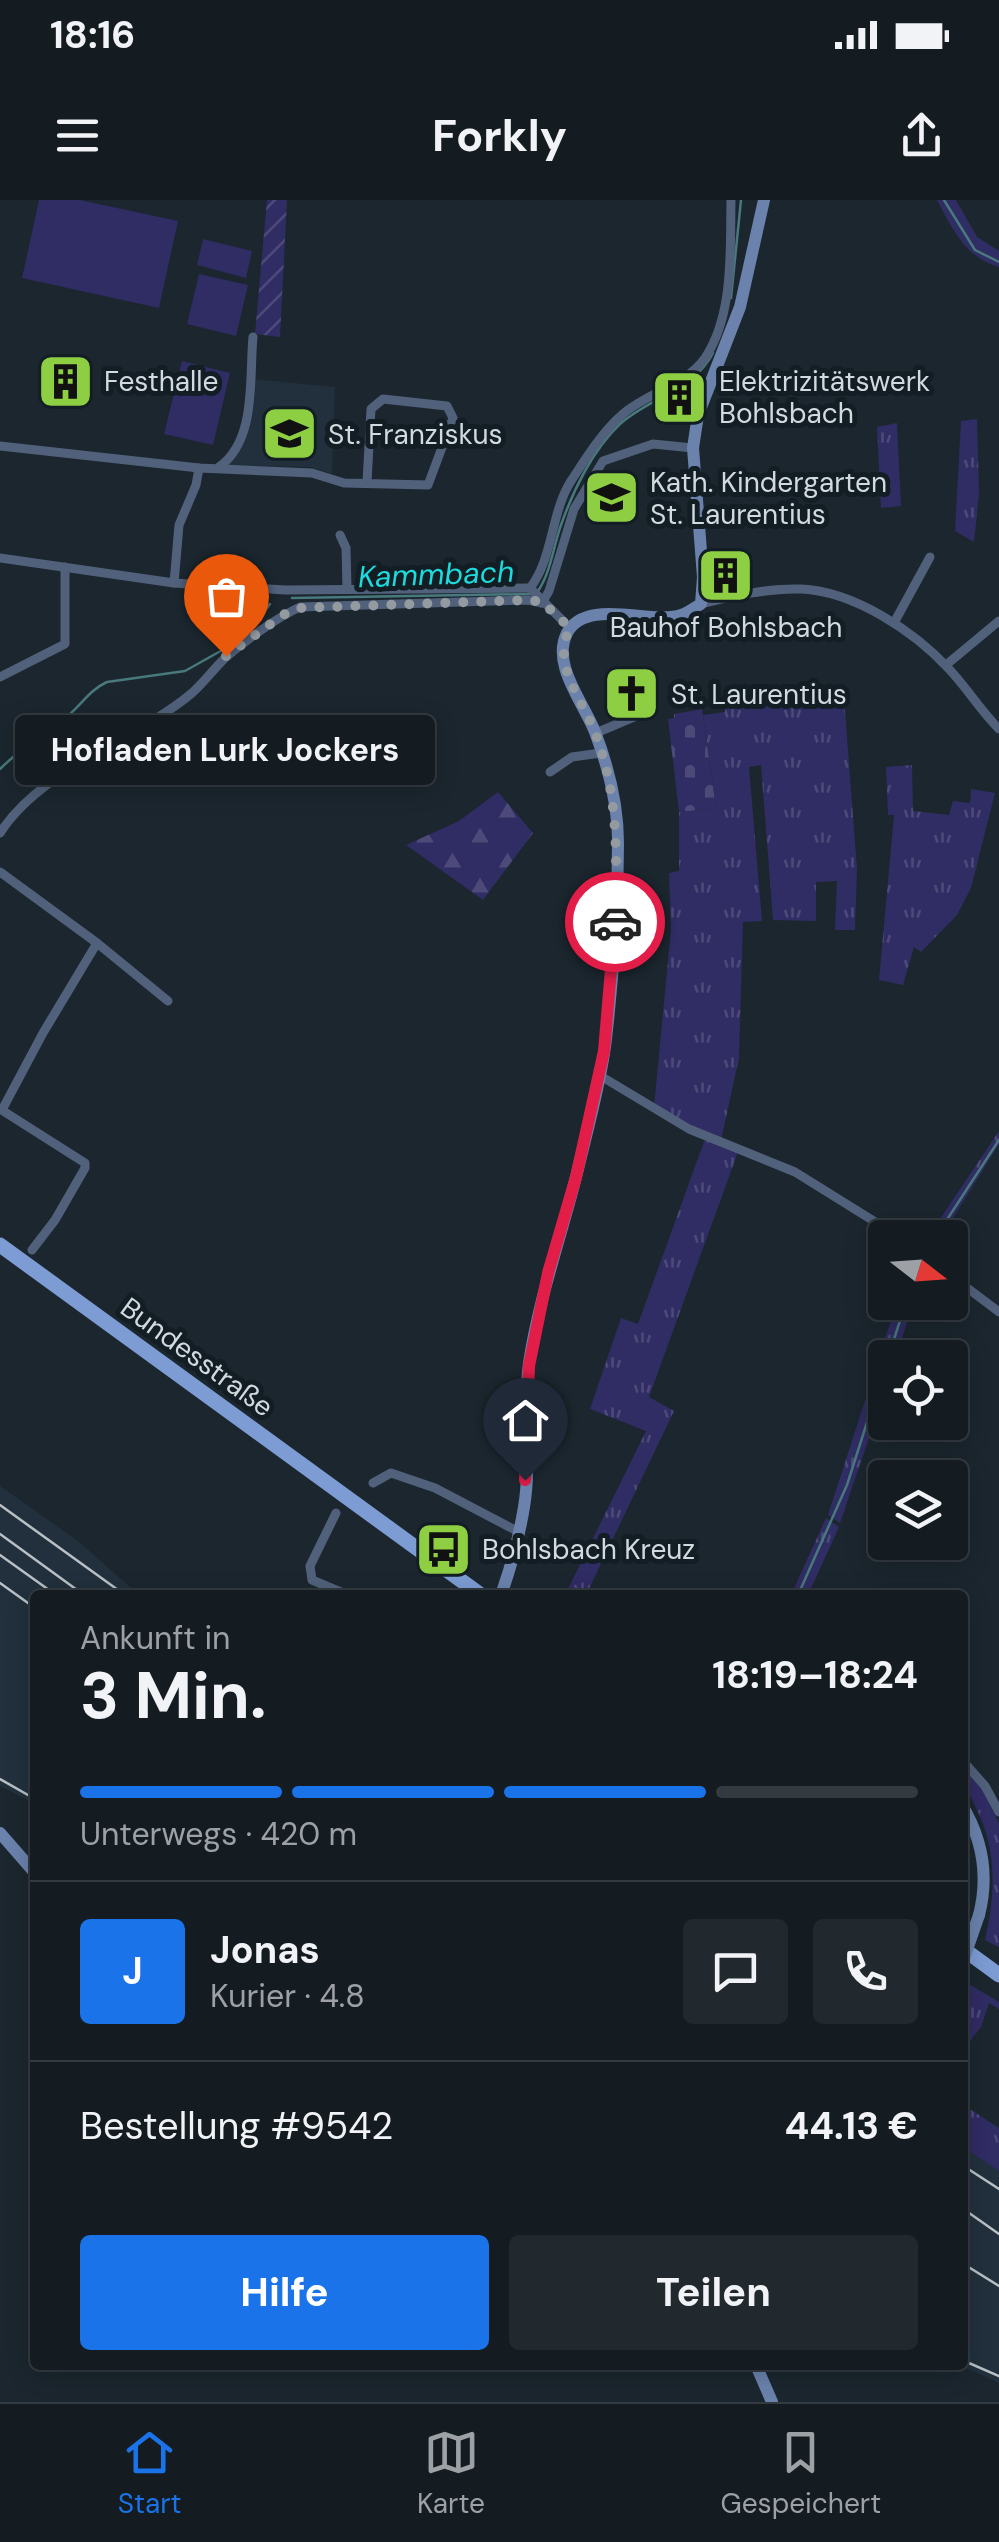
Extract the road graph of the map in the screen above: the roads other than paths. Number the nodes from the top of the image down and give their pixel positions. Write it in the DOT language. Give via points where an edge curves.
graph roads {
  1 [pos="731,200"];
  2 [pos="764,200"];
  3 [pos="253,337"];
  4 [pos="0,446"];
  5 [pos="692,448"];
  6 [pos="198,468"];
  7 [pos="217,469"];
  8 [pos="368,482"];
  9 [pos="340,535"];
  10 [pos="930,557"];
  11 [pos="0,558"];
  12 [pos="65,567"];
  13 [pos="174,583"];
  14 [pos="530,588"];
  15 [pos="348,589"];
  16 [pos="285,590"];
  17 [pos="540,600"];
  18 [pos="701,604"];
  19 [pos="283,615"];
  20 [pos="895,621"];
  21 [pos="999,622"];
  22 [pos="570,628"];
  23 [pos="946,665"];
  24 [pos="0,678"];
  25 [pos="648,711"];
  26 [pos="998,726"];
  27 [pos="596,733"];
  28 [pos="601,753"];
  29 [pos="550,772"];
  30 [pos="0,833"];
  31 [pos="0,872"];
  32 [pos="97,943"];
  33 [pos="168,1001"];
  34 [pos="599,1075"];
  35 [pos="1,1109"];
  36 [pos="872,1220"];
  37 [pos="0,1245"];
  38 [pos="32,1250"];
  39 [pos="968,1289"];
  40 [pos="999,1312"];
  41 [pos="373,1483"];
  42 [pos="336,1513"];
  43 [pos="518,1531"];
  44 [pos="318,1582"];
  45 [pos="314,1590"];
  46 [pos="336,1590"];
  47 [pos="474,1590"];
  48 [pos="503,1590"];
  49 [pos="968,1766"];
  50 [pos="999,1812"];
  51 [pos="968,1818"];
  52 [pos="0,1833"];
  53 [pos="30,1866"];
  54 [pos="968,1947"];
  55 [pos="968,1952"];
  56 [pos="999,1975"];
  57 [pos="758,2370"];
  58 [pos="772,2402"];
  1 -- 14 [label="street" via="726,287 704,360 625,412 605,433 568,485"];
  2 -- 5 [label="street" via="740,307"];
  3 -- 7 [label="street" via="246,426"];
  4 -- 6 [label="street"];
  5 -- 17 [label="street" via="653,444 617,453 595,468"];
  5 -- 18 [label="street"];
  6 -- 7 [label="street"];
  6 -- 13 [label="street" via="180,525"];
  7 -- 8 [label="street"];
  8 -- 8 [label="street" via="428,485 452,418 447,406 384,399 371,409"];
  9 -- 15 [label="street"];
  10 -- 20 [label="street"];
  11 -- 12 [label="street"];
  12 -- 13 [label="street"];
  12 -- 24 [label="street" via="65,644"];
  13 -- 16 [label="street"];
  14 -- 15 [label="street"];
  14 -- 17 [label="street"];
  15 -- 16 [label="street"];
  16 -- 19 [label="street"];
  17 -- 19 [label="street" via="300,608"];
  17 -- 22 [label="street"];
  18 -- 20 [label="street" via="804,589"];
  18 -- 22 [label="street" via="680,616 612,614"];
  19 -- 30 [label="street" via="226,656 191,694 14,812"];
  20 -- 23 [label="street"];
  21 -- 23 [label="street"];
  22 -- 27 [label="street" via="562,652 568,677"];
  23 -- 26 [label="street"];
  25 -- 27 [label="street"];
  27 -- 28 [label="street"];
  28 -- 29 [label="street" via="572,758"];
  28 -- 34 [label="street" via="618,840"];
  31 -- 32 [label="street"];
  32 -- 33 [label="street"];
  32 -- 35 [label="street"];
  34 -- 36 [label="street" via="677,1123 795,1172"];
  34 -- 43 [label="street" via="529,1366"];
  35 -- 38 [label="street" via="85,1163"];
  37 -- 47 [label="main road, Bundesstraße"];
  39 -- 40 [label="street"];
  41 -- 43 [label="street" via="391,1473 414,1479"];
  42 -- 44 [label="street" via="310,1566"];
  43 -- 48 [label="street"];
  44 -- 45 [label="street"];
  44 -- 46 [label="street"];
  49 -- 50 [label="street"];
  51 -- 54 [label="street, bridge" via="985,1876"];
  52 -- 53 [label="street"];
  55 -- 56 [label="main road"];
  57 -- 58 [label="street"];
}
